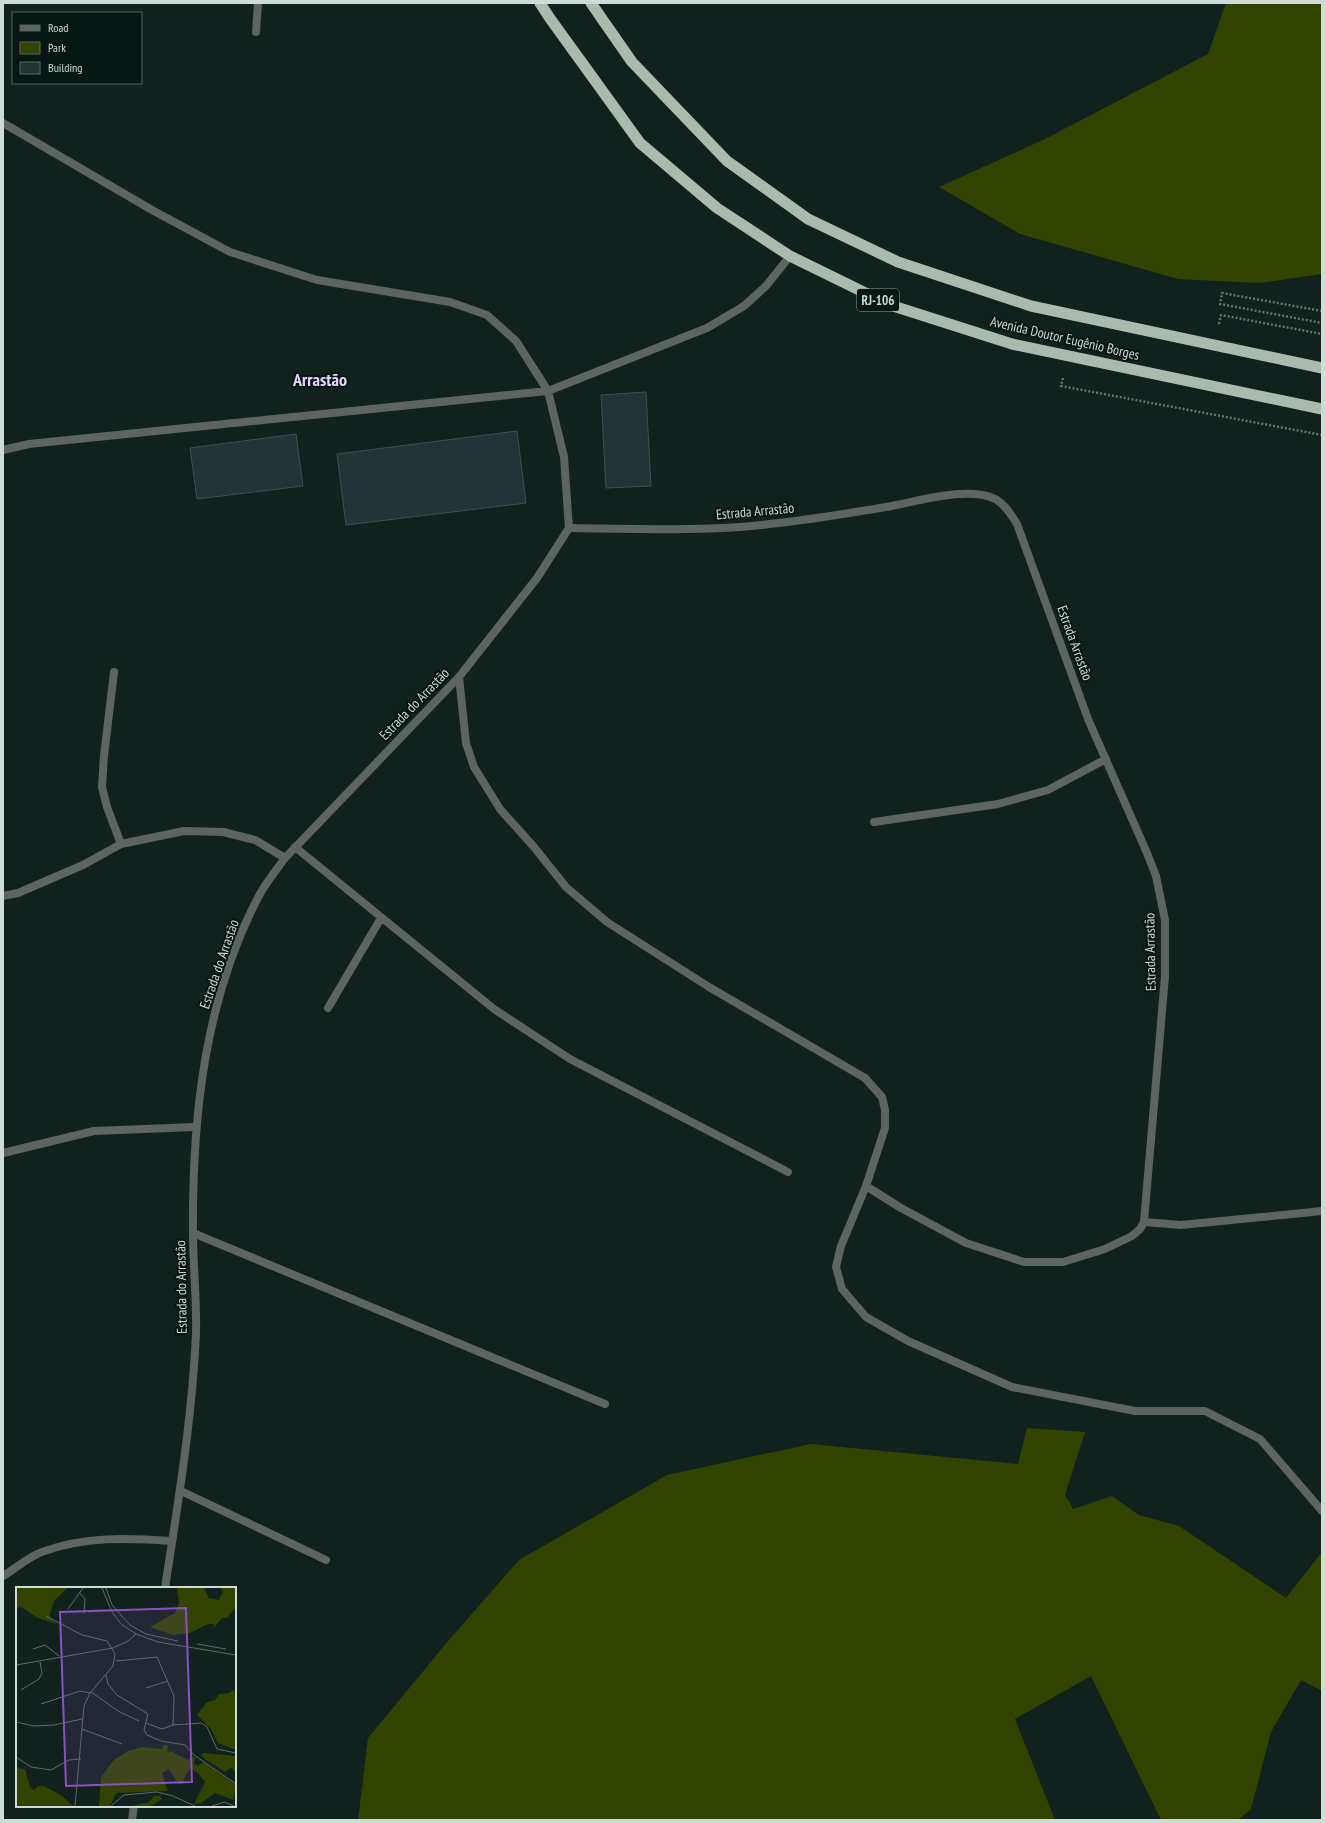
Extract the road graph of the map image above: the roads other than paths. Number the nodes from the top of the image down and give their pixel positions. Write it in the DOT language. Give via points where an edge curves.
graph roads {
  1 [pos="258,3"];
  2 [pos="540,3"];
  3 [pos="591,3"];
  4 [pos="256,32"];
  5 [pos="3,123"];
  6 [pos="790,256"];
  7 [pos="1322,368"];
  8 [pos="548,391"];
  9 [pos="1322,409"];
  10 [pos="3,450"];
  11 [pos="569,528"];
  12 [pos="114,672"];
  13 [pos="459,677"];
  14 [pos="1106,759"];
  15 [pos="874,822"];
  16 [pos="121,844"];
  17 [pos="295,847"];
  18 [pos="285,858"];
  19 [pos="3,896"];
  20 [pos="381,918"];
  21 [pos="328,1008"];
  22 [pos="196,1127"];
  23 [pos="3,1153"];
  24 [pos="788,1172"];
  25 [pos="866,1186"];
  26 [pos="1322,1211"];
  27 [pos="1144,1222"];
  28 [pos="193,1233"];
  29 [pos="605,1404"];
  30 [pos="181,1491"];
  31 [pos="1322,1511"];
  32 [pos="172,1541"];
  33 [pos="326,1560"];
  34 [pos="3,1576"];
  35 [pos="165,1587"];
  36 [pos="134,1807"];
  37 [pos="132,1820"];
  1 -- 4 [label="street"];
  2 -- 6 [label="highway, Avenida Doutor Eugênio Borges / RJ-106" via="640,143 717,208"];
  3 -- 7 [label="highway, Avenida Doutor Eugênio Borges" via="632,62 727,161 808,220 898,262 1031,306"];
  5 -- 8 [label="street" via="152,210 230,252 317,280 450,302 487,315 516,341"];
  6 -- 8 [label="street" via="766,286 744,306 707,328"];
  6 -- 9 [label="highway, Avenida Doutor Eugênio Borges / RJ-106" via="890,305 1012,344"];
  8 -- 10 [label="street" via="29,444"];
  8 -- 11 [label="street" via="564,457"];
  11 -- 13 [label="street, Estrada do Arrastão" via="537,578"];
  11 -- 14 [label="street, Estrada Arrastão" via="688,529 777,523 945,495 976,494 992,498 1004,505 1017,524 1088,719"];
  12 -- 16 [label="street" via="102,787 106,807"];
  13 -- 17 [label="street, Estrada do Arrastão"];
  13 -- 25 [label="street" via="466,743 474,767 500,809 566,887 607,922 708,987 865,1078 876,1089 882,1097 885,1128"];
  14 -- 15 [label="street" via="1048,790 998,804"];
  14 -- 27 [label="street, Estrada Arrastão" via="1156,876 1165,920 1165,976"];
  16 -- 18 [label="street" via="184,831 223,832 255,840"];
  16 -- 19 [label="street" via="83,865 18,893"];
  17 -- 18 [label="street, Estrada do Arrastão"];
  17 -- 20 [label="street"];
  18 -- 22 [label="street, Estrada do Arrastão" via="262,890 241,932 223,985 204,1063"];
  20 -- 21 [label="street"];
  20 -- 24 [label="street" via="494,1009 570,1059"];
  22 -- 23 [label="street" via="94,1131"];
  22 -- 28 [label="street, Estrada do Arrastão"];
  25 -- 27 [label="street" via="966,1243 1024,1262 1063,1262 1104,1249 1132,1236 1140,1230"];
  25 -- 31 [label="street" via="841,1246 836,1267 842,1289 866,1317 908,1341 1012,1387 1135,1411 1205,1411 1260,1439"];
  26 -- 27 [label="street" via="1181,1225"];
  28 -- 29 [label="street"];
  28 -- 30 [label="street, Estrada do Arrastão" via="196,1332 191,1412"];
  30 -- 32 [label="street, Estrada do Arrastão"];
  30 -- 33 [label="street"];
  32 -- 34 [label="street" via="124,1538 76,1542 40,1552"];
  32 -- 35 [label="street, Estrada do Arrastão"];
  36 -- 37 [label="street"];
}
